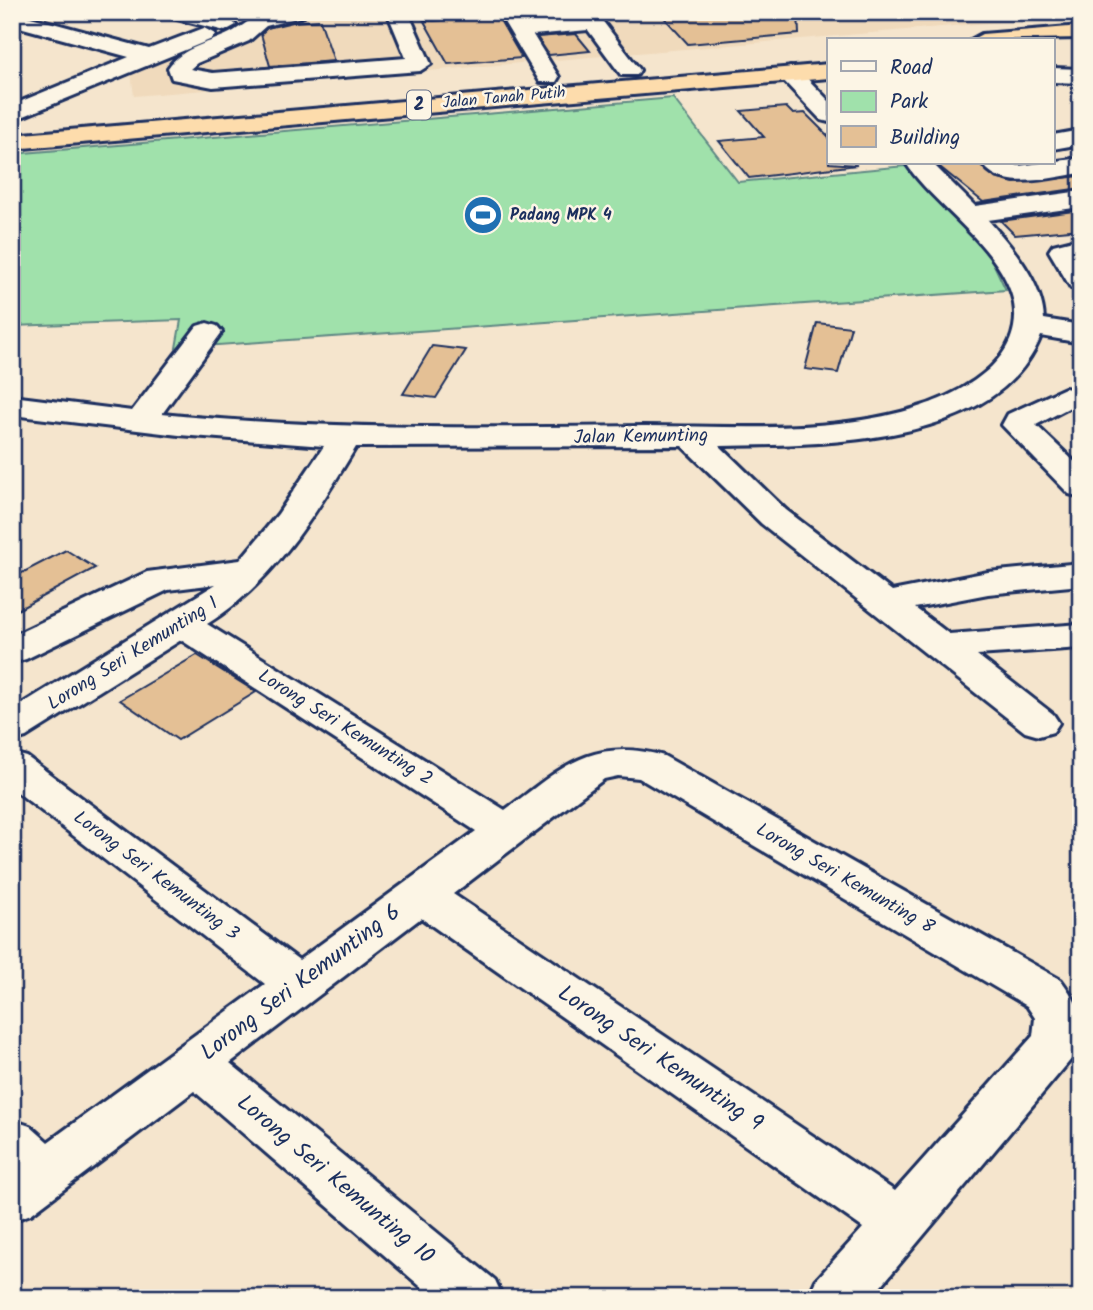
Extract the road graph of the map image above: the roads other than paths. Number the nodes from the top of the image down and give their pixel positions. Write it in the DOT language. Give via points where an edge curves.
graph roads {
  1 [pos="172,12"];
  2 [pos="257,12"];
  3 [pos="298,12"];
  4 [pos="397,12"];
  5 [pos="425,12"];
  6 [pos="444,12"];
  7 [pos="12,18"];
  8 [pos="598,18"];
  9 [pos="514,21"];
  10 [pos="225,25"];
  11 [pos="56,30"];
  12 [pos="1081,32"];
  13 [pos="1007,38"];
  14 [pos="23,42"];
  15 [pos="1081,48"];
  16 [pos="1054,51"];
  17 [pos="138,53"];
  18 [pos="827,67"];
  19 [pos="827,67"];
  20 [pos="629,70"];
  21 [pos="790,74"];
  22 [pos="1054,75"];
  23 [pos="1081,76"];
  24 [pos="548,77"];
  25 [pos="12,96"];
  26 [pos="827,113"];
  27 [pos="12,114"];
  28 [pos="12,120"];
  29 [pos="1081,137"];
  30 [pos="12,142"];
  31 [pos="1054,142"];
  32 [pos="919,164"];
  33 [pos="996,164"];
  34 [pos="1081,165"];
  35 [pos="1081,199"];
  36 [pos="1081,210"];
  37 [pos="970,217"];
  38 [pos="1081,246"];
  39 [pos="1081,282"];
  40 [pos="1030,325"];
  41 [pos="207,332"];
  42 [pos="1081,334"];
  43 [pos="998,374"];
  44 [pos="1073,400"];
  45 [pos="12,405"];
  46 [pos="141,421"];
  47 [pos="691,436"];
  48 [pos="346,437"];
  49 [pos="1081,487"];
  50 [pos="255,569"];
  51 [pos="1081,574"];
  52 [pos="887,603"];
  53 [pos="183,625"];
  54 [pos="1081,636"];
  55 [pos="942,646"];
  56 [pos="12,651"];
  57 [pos="1039,723"];
  58 [pos="12,728"];
  59 [pos="12,767"];
  60 [pos="591,768"];
  61 [pos="507,831"];
  62 [pos="420,894"];
  63 [pos="299,985"];
  64 [pos="194,1062"];
  65 [pos="23,1170"];
  66 [pos="900,1224"];
  67 [pos="475,1298"];
  68 [pos="836,1298"];
  1 -- 10 [label="street"];
  2 -- 10 [label="street"];
  3 -- 4 [label="street" via="245,29 241,36 189,58 178,68 180,74 213,80 420,64"];
  5 -- 6 [label="street"];
  7 -- 11 [label="street"];
  8 -- 9 [label="street"];
  8 -- 20 [label="street"];
  9 -- 24 [label="street"];
  10 -- 17 [label="street"];
  11 -- 14 [label="street"];
  11 -- 17 [label="street"];
  12 -- 13 [label="highway"];
  15 -- 16 [label="highway"];
  17 -- 25 [label="street"];
  17 -- 27 [label="street"];
  18 -- 20 [label="highway, Jalan Tanah Putih / 2"];
  19 -- 21 [label="highway, Jalan Tanah Putih / 2"];
  20 -- 24 [label="highway, Jalan Tanah Putih / 2"];
  21 -- 26 [label="street"];
  21 -- 30 [label="highway, Jalan Tanah Putih / 2"];
  22 -- 23 [label="street"];
  24 -- 28 [label="highway, Jalan Tanah Putih / 2"];
  29 -- 31 [label="street"];
  32 -- 37 [label="street"];
  33 -- 34 [label="street" via="1014,174"];
  35 -- 37 [label="street"];
  36 -- 37 [label="street"];
  37 -- 40 [label="street" via="1022,287"];
  38 -- 39 [label="street" via="1063,251"];
  40 -- 42 [label="street"];
  40 -- 43 [label="street, Jalan Kemunting" via="1013,358"];
  41 -- 46 [label="street"];
  43 -- 44 [label="street"];
  43 -- 47 [label="street, Jalan Kemunting" via="952,406 916,417 797,433"];
  44 -- 49 [label="street" via="1018,425"];
  45 -- 46 [label="street, Jalan Kemunting"];
  46 -- 48 [label="street, Jalan Kemunting"];
  47 -- 48 [label="street, Jalan Kemunting"];
  47 -- 52 [label="street" via="774,517"];
  48 -- 50 [label="street, Lorong Seri Kemunting 1" via="295,519"];
  50 -- 53 [label="street, Lorong Seri Kemunting 1" via="225,597"];
  50 -- 56 [label="street" via="160,580"];
  51 -- 52 [label="street" via="988,583"];
  52 -- 55 [label="street"];
  53 -- 58 [label="street, Lorong Seri Kemunting 1"];
  53 -- 61 [label="street, Lorong Seri Kemunting 2"];
  54 -- 55 [label="street"];
  55 -- 57 [label="street"];
  59 -- 63 [label="street, Lorong Seri Kemunting 3"];
  60 -- 61 [label="street, Lorong Seri Kemunting 6"];
  60 -- 66 [label="street, Lorong Seri Kemunting 8" via="618,762 649,766 1044,993 1060,1016 1056,1043"];
  61 -- 62 [label="street, Lorong Seri Kemunting 6"];
  62 -- 63 [label="street, Lorong Seri Kemunting 6"];
  62 -- 66 [label="street, Lorong Seri Kemunting 9"];
  63 -- 64 [label="street, Lorong Seri Kemunting 6"];
  64 -- 65 [label="street, Lorong Seri Kemunting 6"];
  64 -- 67 [label="street, Lorong Seri Kemunting 10"];
  66 -- 68 [label="street"];
}
